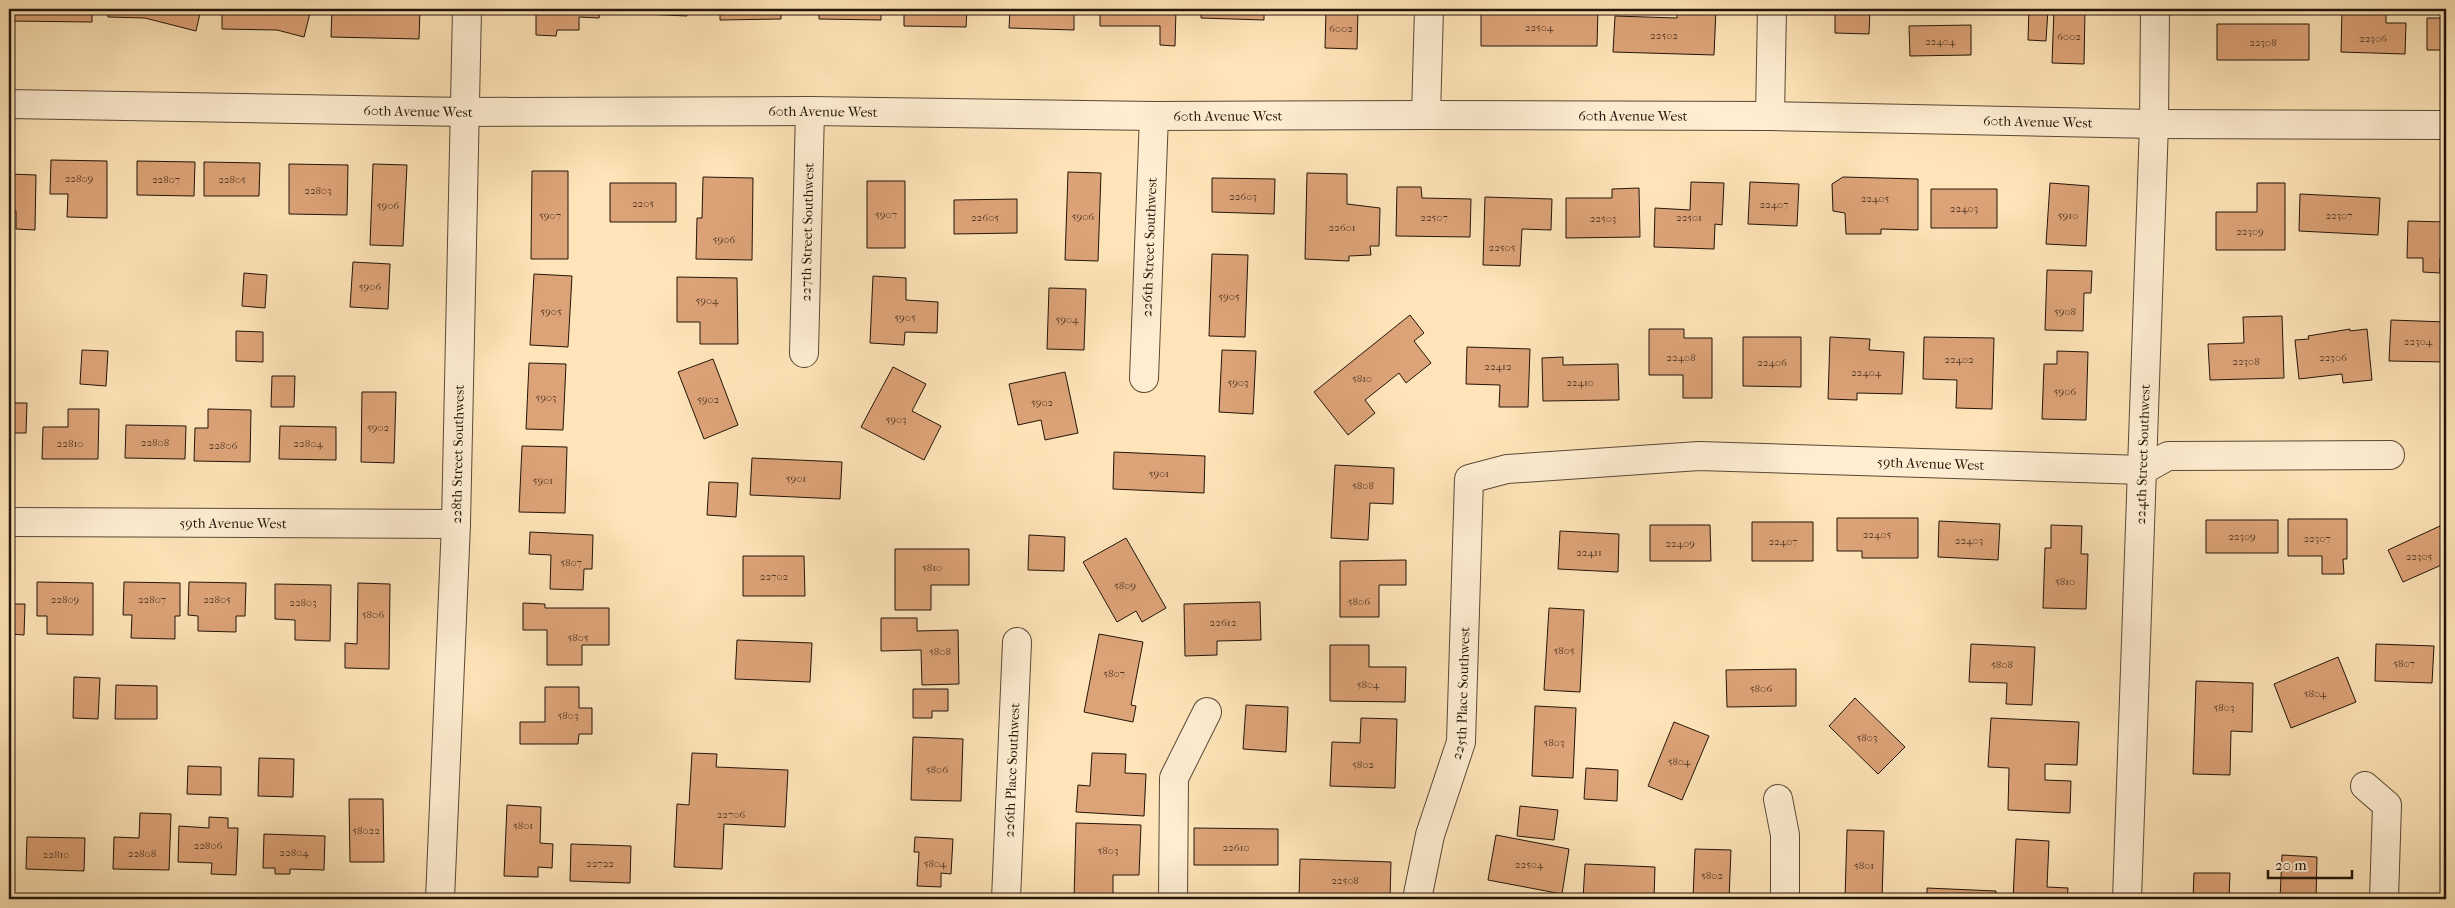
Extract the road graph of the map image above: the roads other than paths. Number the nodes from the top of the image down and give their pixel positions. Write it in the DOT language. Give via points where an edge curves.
graph roads {
  1 [pos="467,9"];
  2 [pos="1429,9"];
  3 [pos="1772,9"];
  4 [pos="2155,9"];
  5 [pos="9,104"];
  6 [pos="810,111"];
  7 [pos="465,112"];
  8 [pos="1426,114"];
  9 [pos="1154,116"];
  10 [pos="1770,116"];
  11 [pos="2154,124"];
  12 [pos="2446,125"];
  13 [pos="804,353"];
  14 [pos="1144,378"];
  15 [pos="2390,455"];
  16 [pos="2143,470"];
  17 [pos="1470,479"];
  18 [pos="9,522"];
  19 [pos="456,524"];
  20 [pos="1017,642"];
  21 [pos="1207,712"];
  22 [pos="2365,786"];
  23 [pos="1778,799"];
  24 [pos="440,899"];
  25 [pos="1006,899"];
  26 [pos="1173,899"];
  27 [pos="1417,899"];
  28 [pos="1784,899"];
  29 [pos="2127,899"];
  30 [pos="2384,899"];
  1 -- 7 [label="street, 228th Street Southwest"];
  2 -- 8 [label="street"];
  3 -- 10 [label="street"];
  4 -- 11 [label="street, 224th Street Southwest"];
  5 -- 7 [label="street, 60th Avenue West"];
  6 -- 7 [label="street, 60th Avenue West"];
  6 -- 9 [label="street, 60th Avenue West"];
  6 -- 13 [label="street, 227th Street Southwest"];
  7 -- 19 [label="street, 228th Street Southwest"];
  8 -- 9 [label="street, 60th Avenue West"];
  8 -- 10 [label="street, 60th Avenue West"];
  9 -- 14 [label="street, 226th Street Southwest"];
  10 -- 11 [label="street, 60th Avenue West"];
  11 -- 12 [label="street, 60th Avenue West"];
  11 -- 16 [label="street, 224th Street Southwest"];
  15 -- 16 [label="street" via="2168,456"];
  16 -- 17 [label="street, 59th Avenue West" via="1698,456 1507,469"];
  16 -- 29 [label="street, 224th Street Southwest"];
  17 -- 27 [label="street, 225th Place Southwest" via="1461,742 1430,834"];
  18 -- 19 [label="street, 59th Avenue West"];
  19 -- 24 [label="street, 228th Street Southwest"];
  20 -- 25 [label="street, 226th Place Southwest"];
  21 -- 26 [label="street" via="1174,778"];
  22 -- 30 [label="street" via="2387,805"];
  23 -- 28 [label="street" via="1785,835"];
}
